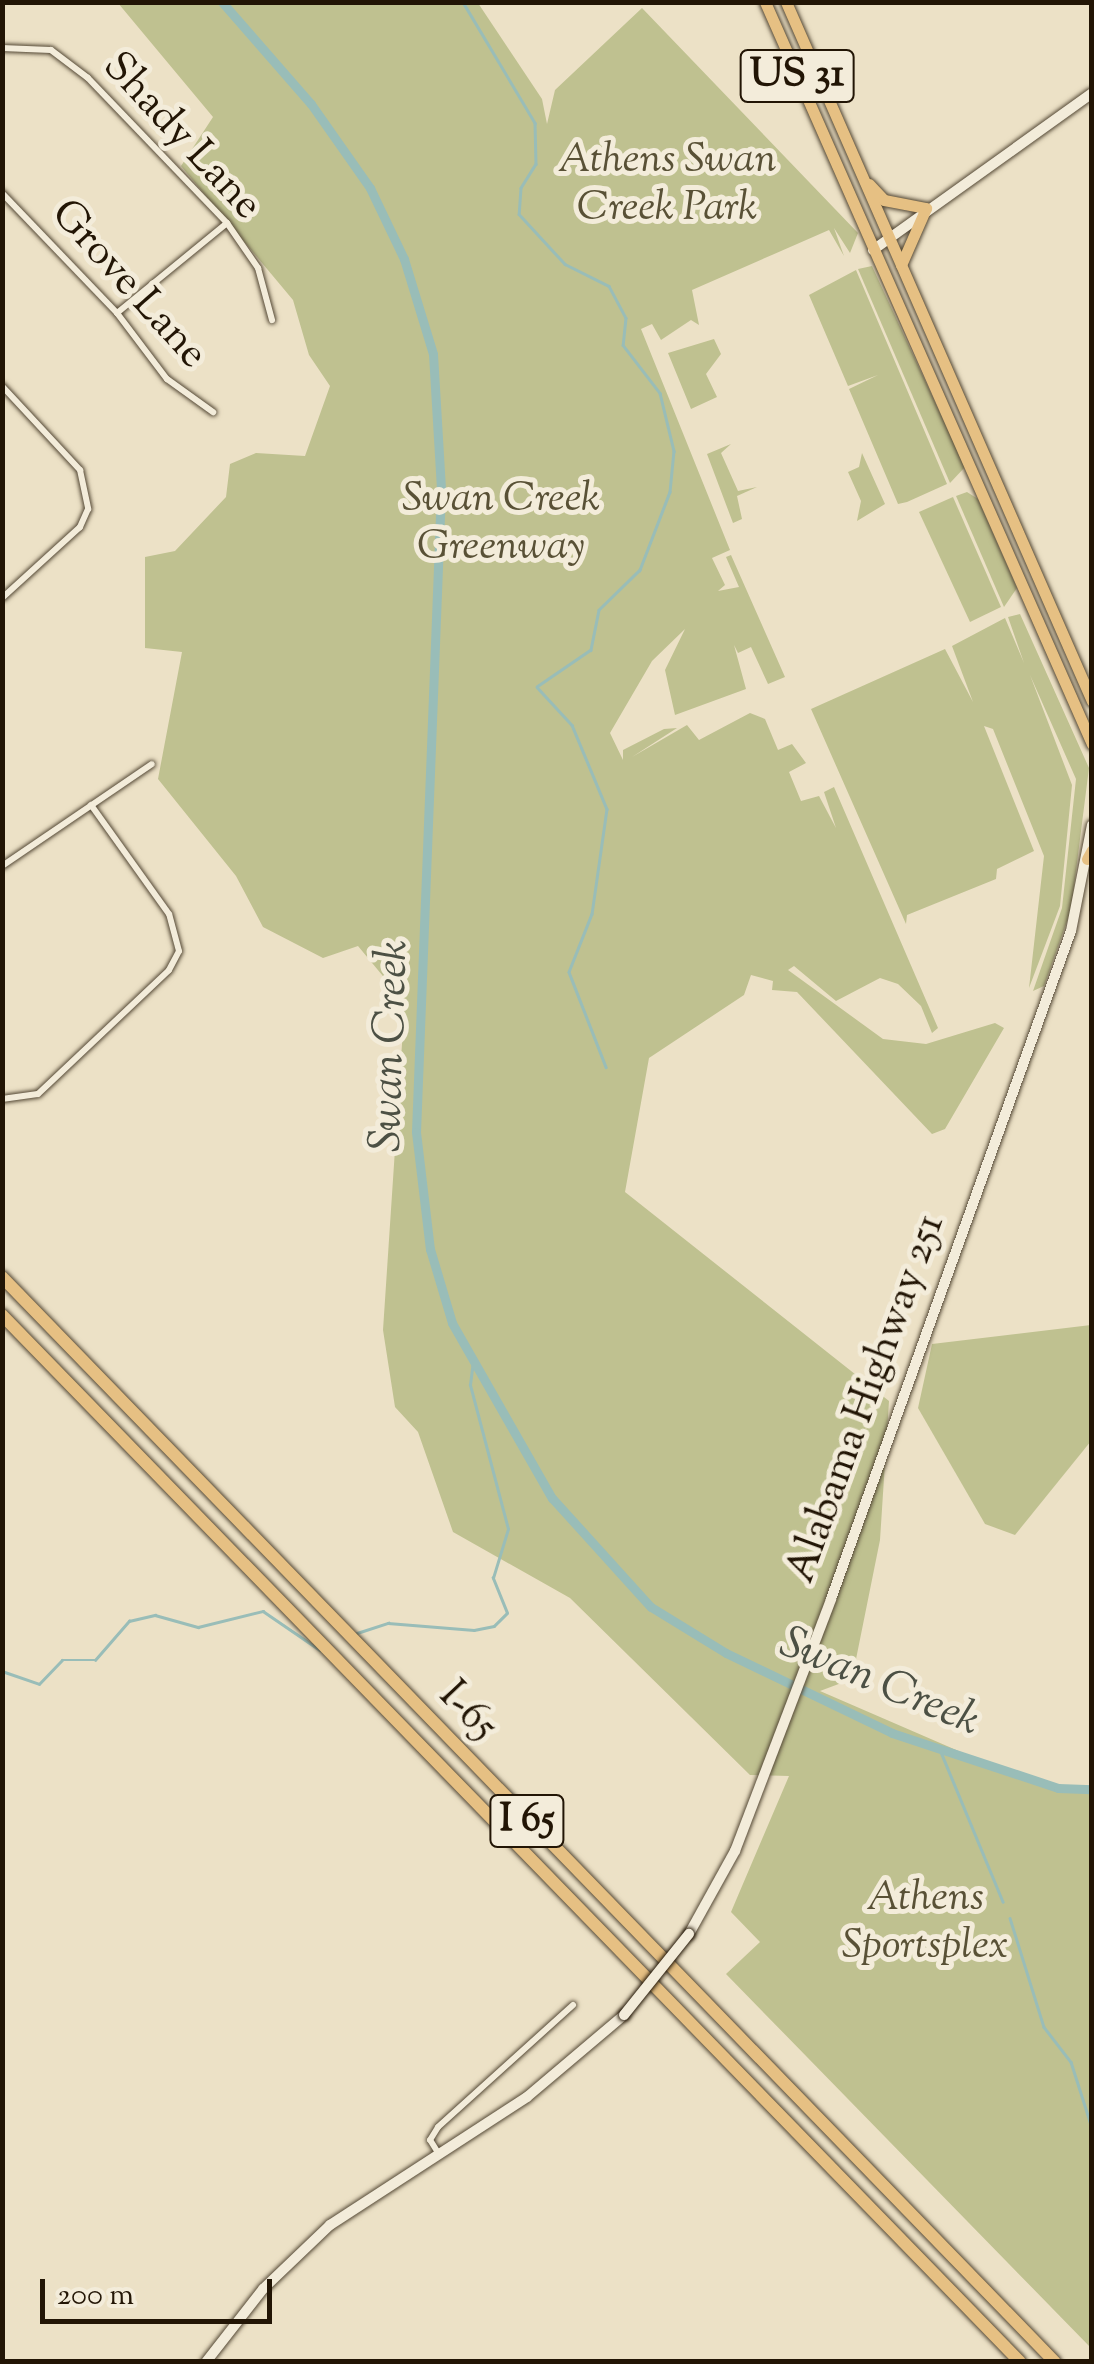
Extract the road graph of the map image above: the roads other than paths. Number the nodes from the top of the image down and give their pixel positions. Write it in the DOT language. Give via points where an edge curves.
graph roads {
  1 [pos="765,2"];
  2 [pos="786,2"];
  3 [pos="2,48"];
  4 [pos="1092,93"];
  5 [pos="863,177"];
  6 [pos="2,193"];
  7 [pos="926,208"];
  8 [pos="227,223"];
  9 [pos="888,234"];
  10 [pos="873,250"];
  11 [pos="901,265"];
  12 [pos="117,313"];
  13 [pos="272,320"];
  14 [pos="2,386"];
  15 [pos="213,412"];
  16 [pos="2,598"];
  17 [pos="1092,701"];
  18 [pos="1092,744"];
  19 [pos="152,764"];
  20 [pos="91,804"];
  21 [pos="1092,825"];
  22 [pos="1089,855"];
  23 [pos="2,866"];
  24 [pos="2,1099"];
  25 [pos="2,1277"];
  26 [pos="2,1316"];
  27 [pos="572,2004"];
  28 [pos="436,2151"];
  29 [pos="206,2362"];
  30 [pos="1020,2362"];
  31 [pos="1055,2362"];
  1 -- 10 [label="main road, US 31"];
  2 -- 5 [label="main road, US 31"];
  3 -- 8 [label="street, Shady Lane" via="32,44 66,60"];
  4 -- 7 [label="main road"];
  5 -- 7 [label="main road" via="884,200"];
  5 -- 9 [label="main road, US 31"];
  6 -- 12 [label="street, Grove Lane"];
  7 -- 9 [label="main road"];
  7 -- 11 [label="main road"];
  8 -- 12 [label="street"];
  8 -- 13 [label="street, Shady Lane" via="258,268"];
  9 -- 10 [label="main road"];
  9 -- 11 [label="main road, US 31"];
  10 -- 18 [label="main road, US 31"];
  11 -- 17 [label="main road, US 31"];
  12 -- 15 [label="street, Grove Lane" via="167,380"];
  14 -- 16 [label="street" via="80,470 88,509 80,527"];
  19 -- 20 [label="street"];
  20 -- 23 [label="street"];
  20 -- 24 [label="street" via="169,914 179,951 170,970 38,1094"];
  21 -- 22 [label="main road, Alabama Highway 251"];
  22 -- 28 [label="main road, Alabama Highway 251, bridge" via="1072,931 736,1851 689,1934 624,2014 526,2097"];
  25 -- 31 [label="highway, I-65 / I 65"];
  26 -- 30 [label="highway, I 65"];
  27 -- 28 [label="street" via="438,2127 430,2140"];
  28 -- 29 [label="main road, Alabama Highway 251" via="308,2244"];
}
